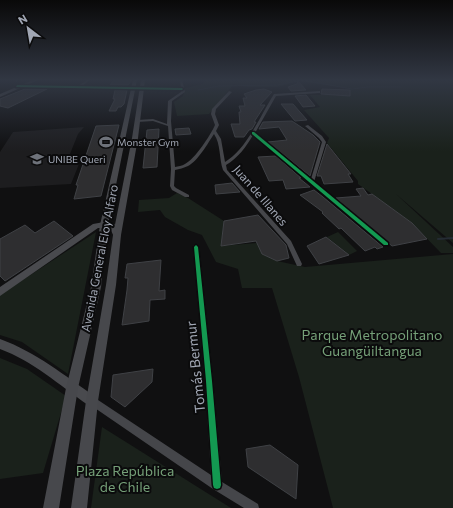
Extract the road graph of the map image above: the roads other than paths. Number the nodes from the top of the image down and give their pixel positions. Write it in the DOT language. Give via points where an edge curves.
graph roads {
  1 [pos="131,104"];
  2 [pos="140,104"];
  3 [pos="170,104"];
  4 [pos="219,104"];
  5 [pos="269,104"];
  6 [pos="138,113"];
  7 [pos="137,121"];
  8 [pos="170,124"];
  9 [pos="307,126"];
  10 [pos="214,131"];
  11 [pos="253,133"];
  12 [pos="223,165"];
  13 [pos="173,169"];
  14 [pos="312,182"];
  15 [pos="187,196"];
  16 [pos="104,225"];
  17 [pos="117,234"];
  18 [pos="386,244"];
  19 [pos="196,247"];
  20 [pos="299,264"];
  21 [pos="0,292"];
  22 [pos="0,344"];
  23 [pos="72,388"];
  24 [pos="92,401"];
  25 [pos="217,486"];
  26 [pos="51,508"];
  27 [pos="79,508"];
  28 [pos="254,508"];
  1 -- 16 [label="main road, Avenida General Eloy Alfaro"];
  2 -- 6 [label="main road, Avenida General Eloy Alfaro"];
  3 -- 8 [label="street"];
  4 -- 10 [label="street, Juan de Illanes" via="212,114 217,125"];
  5 -- 11 [label="street"];
  6 -- 7 [label="main road, Avenida General Eloy Alfaro"];
  6 -- 8 [label="street"];
  7 -- 8 [label="street" via="153,120"];
  7 -- 17 [label="main road, Avenida General Eloy Alfaro"];
  8 -- 13 [label="street"];
  9 -- 14 [label="street" via="324,142"];
  10 -- 12 [label="street, Juan de Illanes" via="219,136"];
  10 -- 13 [label="street" via="190,162"];
  11 -- 12 [label="street" via="233,160"];
  11 -- 14 [label="street"];
  12 -- 20 [label="street, Juan de Illanes" via="289,243"];
  13 -- 15 [label="street" via="172,186"];
  14 -- 18 [label="street"];
  16 -- 17 [label="main road" via="112,226"];
  16 -- 21 [label="main road" via="89,230"];
  16 -- 23 [label="main road, Avenida General Eloy Alfaro" via="96,287"];
  17 -- 24 [label="main road, Avenida General Eloy Alfaro"];
  19 -- 25 [label="street, Tomás Bermur"];
  22 -- 23 [label="main road" via="43,364"];
  23 -- 24 [label="main road"];
  23 -- 26 [label="main road, Avenida General Eloy Alfaro"];
  24 -- 25 [label="street"];
  24 -- 27 [label="main road, Avenida General Eloy Alfaro"];
  25 -- 28 [label="street"];
}
